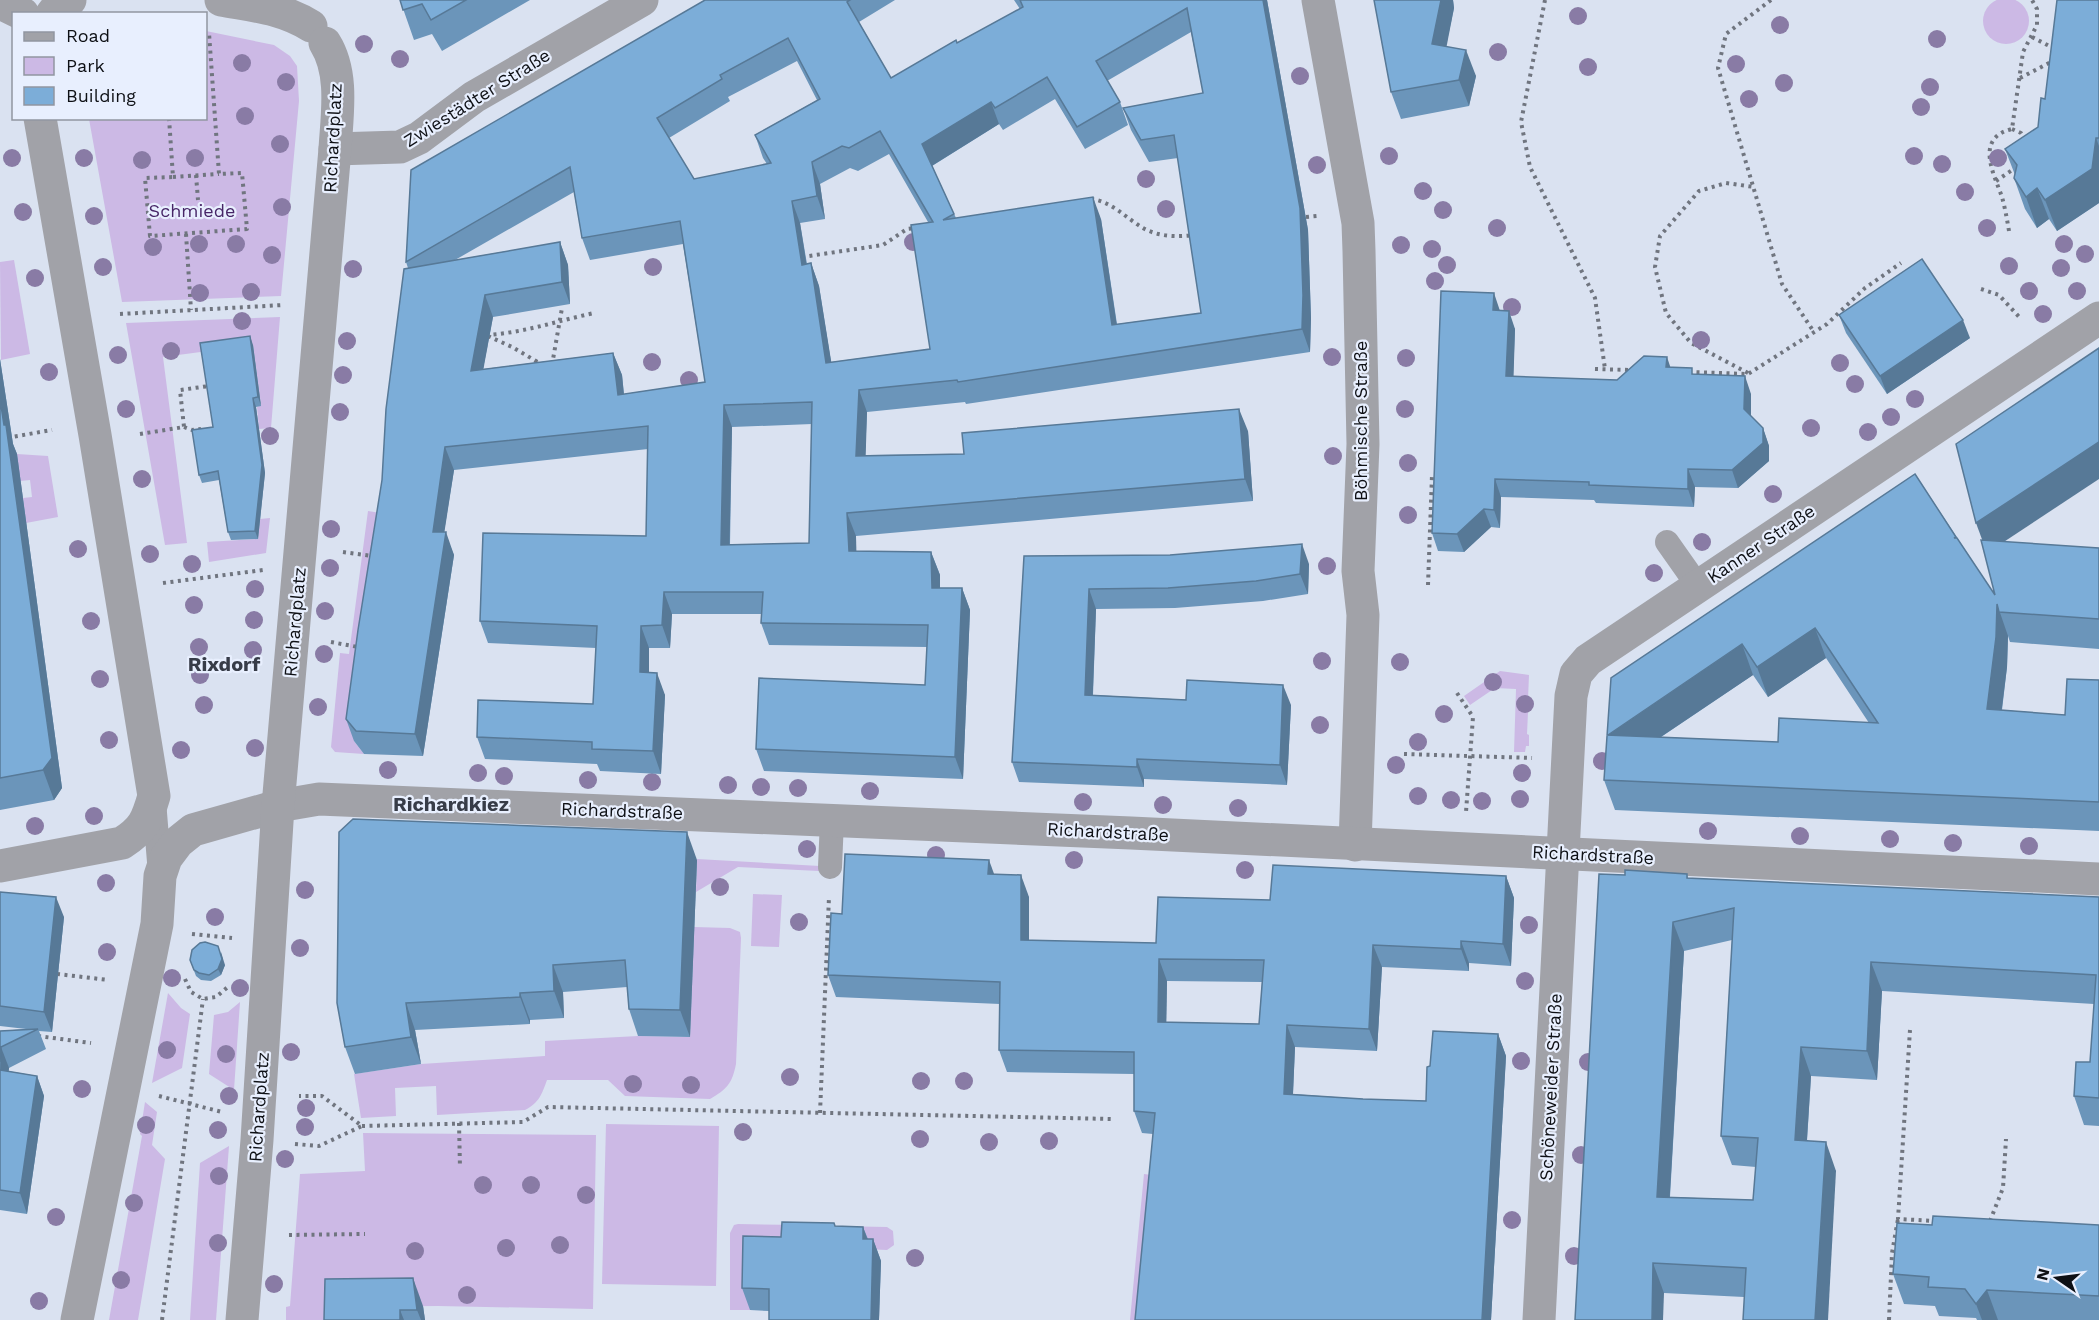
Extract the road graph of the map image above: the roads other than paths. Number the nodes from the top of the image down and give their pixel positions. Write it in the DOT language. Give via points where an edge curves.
graph roads {
  1 [pos="70,0"];
  2 [pos="642,0"];
  3 [pos="1318,0"];
  4 [pos="0,3"];
  5 [pos="214,11"];
  6 [pos="19,12"];
  7 [pos="54,12"];
  8 [pos="40,120"];
  9 [pos="335,149"];
  10 [pos="2099,318"];
  11 [pos="1667,542"];
  12 [pos="1698,586"];
  13 [pos="153,796"];
  14 [pos="278,806"];
  15 [pos="832,820"];
  16 [pos="193,830"];
  17 [pos="158,842"];
  18 [pos="122,843"];
  19 [pos="1355,844"];
  20 [pos="1564,854"];
  21 [pos="0,866"];
  22 [pos="830,867"];
  23 [pos="160,876"];
  24 [pos="2099,879"];
  25 [pos="77,1320"];
  26 [pos="242,1320"];
  27 [pos="1539,1320"];
  1 -- 7 [label="street"];
  2 -- 9 [label="street, Zwiestädter Straße" via="474,97 409,143 400,147"];
  3 -- 19 [label="street, Böhmische Straße" via="1358,223 1363,444 1358,571 1363,615"];
  4 -- 6 [label="street"];
  5 -- 9 [label="street, Richardplatz" via="277,10 294,15 318,35 330,51 336,73"];
  8 -- 13 [label="street"];
  9 -- 14 [label="street, Richardplatz"];
  10 -- 12 [label="street, Kanner Straße"];
  11 -- 12 [label="lane"];
  12 -- 20 [label="street, Kanner Straße" via="1588,660 1576,675 1571,696"];
  13 -- 17 [label="lane"];
  13 -- 18 [label="street, Richardstraße" via="148,819 138,833"];
  14 -- 15 [label="street, Richardstraße" via="319,799"];
  14 -- 16 [label="street, Richardstraße"];
  14 -- 26 [label="street, Richardplatz"];
  15 -- 19 [label="street, Richardstraße"];
  15 -- 22 [label="lane"];
  16 -- 17 [label="lane, Richardstraße"];
  16 -- 23 [label="street" via="166,858"];
  17 -- 18 [label="lane, Richardstraße"];
  17 -- 23 [label="lane"];
  18 -- 21 [label="street, Richardstraße"];
  19 -- 20 [label="street, Richardstraße"];
  20 -- 24 [label="street, Richardstraße"];
  20 -- 27 [label="street, Schöneweider Straße"];
  23 -- 25 [label="street" via="157,924"];
}
